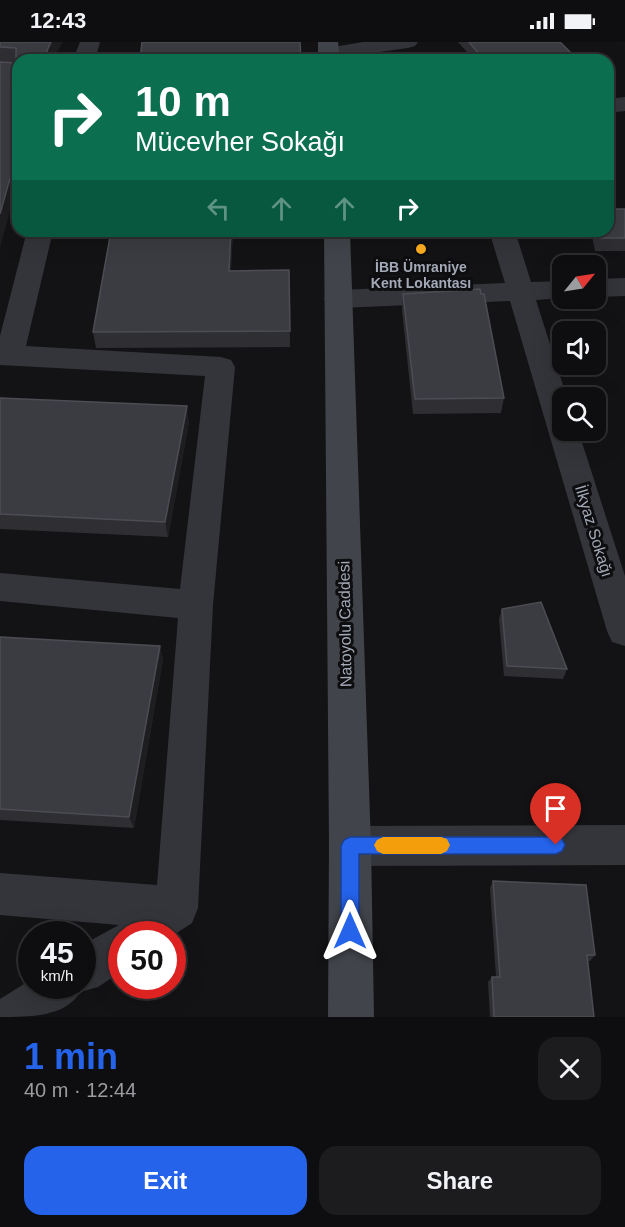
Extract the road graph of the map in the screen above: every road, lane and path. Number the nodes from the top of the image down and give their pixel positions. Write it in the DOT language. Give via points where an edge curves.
graph roads {
  1 [pos="408,42"];
  2 [pos="329,52"];
  3 [pos="38,237"];
  4 [pos="337,237"];
  5 [pos="504,237"];
  6 [pos="625,287"];
  7 [pos="606,288"];
  8 [pos="552,290"];
  9 [pos="520,292"];
  10 [pos="339,299"];
  11 [pos="4,355"];
  12 [pos="552,395"];
  13 [pos="566,441"];
  14 [pos="0,587"];
  15 [pos="196,604"];
  16 [pos="625,631"];
  17 [pos="625,845"];
  18 [pos="350,846"];
  19 [pos="0,894"];
  20 [pos="177,908"];
  21 [pos="156,921"];
  22 [pos="40,999"];
  23 [pos="13,1017"];
  24 [pos="351,1017"];
  1 -- 2 [label="street"];
  3 -- 11 [label="street"];
  4 -- 10 [label="main road, Natoyolu Caddesi"];
  5 -- 9 [label="street, İlkyaz Sokağı"];
  6 -- 7 [label="street"];
  8 -- 9 [label="street"];
  9 -- 10 [label="street"];
  9 -- 12 [label="street, İlkyaz Sokağı"];
  10 -- 18 [label="main road, Natoyolu Caddesi"];
  11 -- 15 [label="street" via="221,367"];
  13 -- 16 [label="street, İlkyaz Sokağı"];
  14 -- 15 [label="street"];
  15 -- 20 [label="street"];
  17 -- 18 [label="street"];
  18 -- 24 [label="main road, Natoyolu Caddesi"];
  19 -- 20 [label="street"];
  20 -- 21 [label="street"];
  22 -- 23 [label="street"];
}
